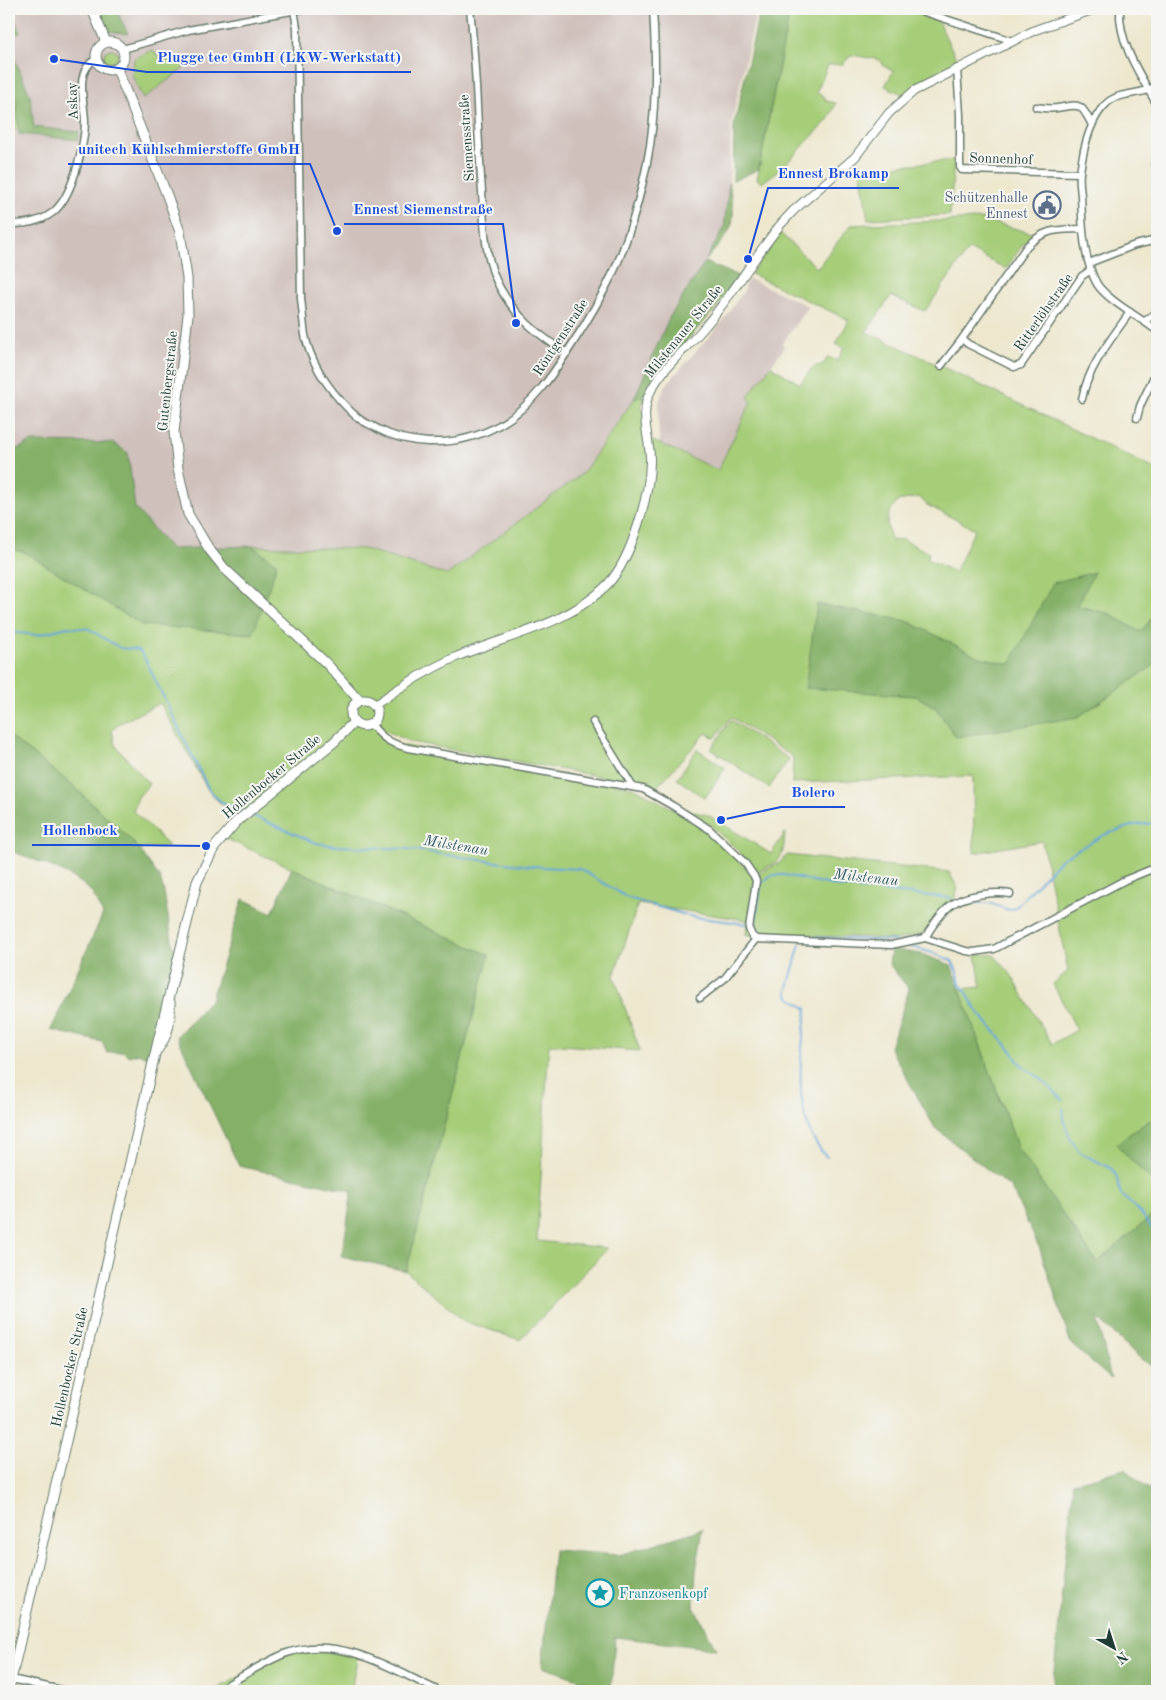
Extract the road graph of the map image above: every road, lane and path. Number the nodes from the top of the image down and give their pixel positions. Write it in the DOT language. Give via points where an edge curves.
graph roads {
  1 [pos="92,9"];
  2 [pos="302,9"];
  3 [pos="470,9"];
  4 [pos="653,9"];
  5 [pos="915,9"];
  6 [pos="1095,9"];
  7 [pos="1120,9"];
  8 [pos="294,10"];
  9 [pos="1013,41"];
  10 [pos="106,42"];
  11 [pos="123,49"];
  12 [pos="96,59"];
  13 [pos="116,69"];
  14 [pos="957,69"];
  15 [pos="1157,85"];
  16 [pos="1148,90"];
  17 [pos="1157,105"];
  18 [pos="1036,107"];
  19 [pos="1092,125"];
  20 [pos="1080,173"];
  21 [pos="9,224"];
  22 [pos="1082,229"];
  23 [pos="1157,240"];
  24 [pos="1090,266"];
  25 [pos="1130,312"];
  26 [pos="1157,312"];
  27 [pos="1145,321"];
  28 [pos="1157,331"];
  29 [pos="962,339"];
  30 [pos="567,353"];
  31 [pos="942,366"];
  32 [pos="1157,370"];
  33 [pos="1082,398"];
  34 [pos="1137,418"];
  35 [pos="359,700"];
  36 [pos="375,705"];
  37 [pos="354,722"];
  38 [pos="593,722"];
  39 [pos="371,724"];
  40 [pos="633,787"];
  41 [pos="1157,867"];
  42 [pos="1010,894"];
  43 [pos="925,938"];
  44 [pos="756,939"];
  45 [pos="700,998"];
  46 [pos="11,1678"];
  47 [pos="9,1689"];
  48 [pos="66,1691"];
  49 [pos="217,1691"];
  50 [pos="439,1691"];
  1 -- 10 [label="main road"];
  2 -- 8 [label="street"];
  3 -- 30 [label="street, Siemensstraße" via="485,232 491,269 512,308 542,337"];
  4 -- 30 [label="street, Röntgenstraße" via="655,94 647,162 634,214 614,269"];
  5 -- 9 [label="street"];
  6 -- 9 [label="street, Milstenauer Straße"];
  7 -- 16 [label="street" via="1129,53"];
  8 -- 11 [label="street" via="188,30"];
  8 -- 30 [label="street, Röntgenstraße" via="297,28 301,299 306,341 317,369 337,396 359,419 384,433 412,441 441,442 469,438 500,424 522,408 547,382"];
  9 -- 14 [label="street, Milstenauer Straße"];
  10 -- 11 [label="main road" via="118,43"];
  10 -- 12 [label="main road" via="98,48"];
  11 -- 13 [label="main road" via="124,61"];
  12 -- 13 [label="main road" via="104,69"];
  12 -- 21 [label="street, Askay" via="84,70 85,123 81,151 63,203 43,220"];
  13 -- 35 [label="main road, Gutenbergstraße" via="180,232 187,278 188,315 174,432 188,514 224,568 327,664"];
  14 -- 20 [label="street, Sonnenhof" via="962,170"];
  14 -- 36 [label="street, Milstenauer Straße" via="901,101 855,157 793,211 706,326 657,380 646,407 650,458 644,502 628,553 609,583 562,617 436,666"];
  15 -- 16 [label="street, Ritterlöhstraße"];
  16 -- 17 [label="street"];
  16 -- 19 [label="street, Ritterlöhstraße" via="1116,97 1105,103"];
  18 -- 19 [label="street" via="1080,106"];
  19 -- 20 [label="street, Ritterlöhstraße"];
  20 -- 22 [label="street, Ritterlöhstraße"];
  22 -- 24 [label="street, Ritterlöhstraße"];
  22 -- 29 [label="street" via="1045,232 1036,238"];
  23 -- 24 [label="street" via="1128,248"];
  24 -- 25 [label="street, Ritterlöhstraße" via="1107,295"];
  24 -- 29 [label="street, Ritterlöhstraße" via="1020,366 1014,367"];
  25 -- 27 [label="street, Ritterlöhstraße"];
  25 -- 33 [label="street" via="1085,385"];
  26 -- 27 [label="street"];
  27 -- 28 [label="street, Ritterlöhstraße"];
  29 -- 31 [label="street"];
  32 -- 34 [label="street"];
  35 -- 36 [label="main road" via="368,700"];
  35 -- 37 [label="main road" via="351,710"];
  36 -- 39 [label="main road" via="377,714"];
  37 -- 39 [label="main road" via="362,726"];
  37 -- 46 [label="main road, Hollenbocker Straße" via="228,830 214,848 197,882"];
  38 -- 40 [label="street"];
  39 -- 40 [label="street" via="382,738 408,748"];
  40 -- 44 [label="street" via="643,789 709,829 745,863 756,879 749,929"];
  41 -- 43 [label="street" via="1125,880 994,949 966,951"];
  42 -- 43 [label="street" via="998,892 954,902"];
  43 -- 44 [label="street" via="891,944"];
  44 -- 45 [label="street" via="724,979"];
  46 -- 47 [label="main road, Hollenbocker Straße"];
  46 -- 48 [label="street"];
  49 -- 50 [label="street" via="279,1656 320,1648 355,1653"];
}
